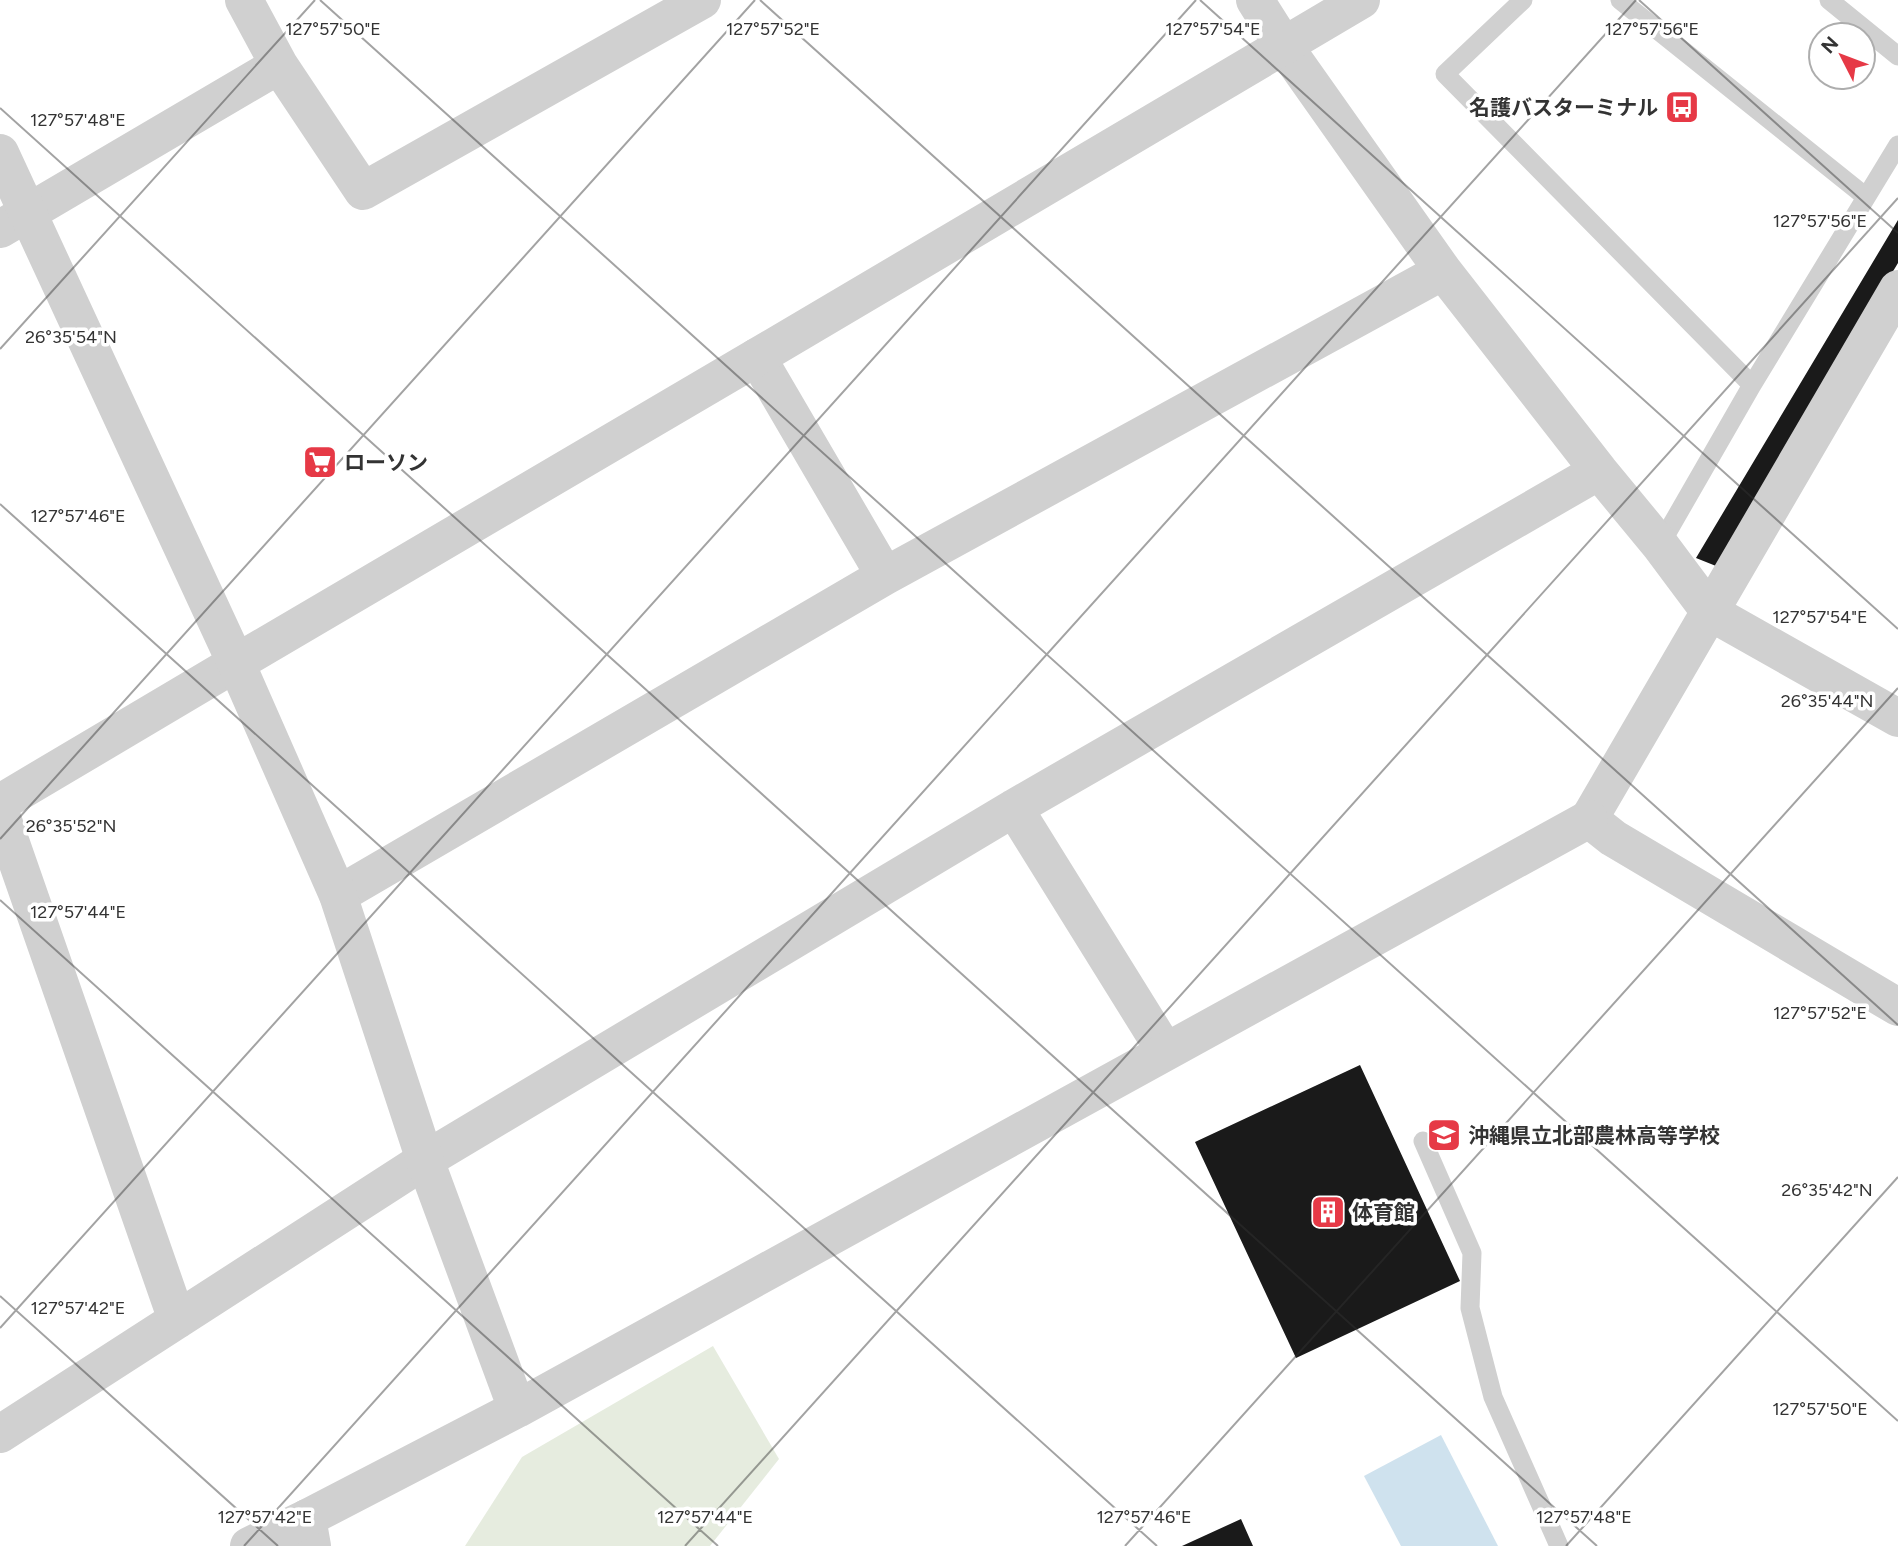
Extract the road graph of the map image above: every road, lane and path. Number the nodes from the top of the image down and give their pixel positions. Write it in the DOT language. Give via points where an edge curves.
graph roads {
  1 [pos="244,0"];
  2 [pos="702,0"];
  3 [pos="1255,0"];
  4 [pos="1360,0"];
  5 [pos="1523,0"];
  6 [pos="1620,0"];
  7 [pos="1829,0"];
  8 [pos="1284,46"];
  9 [pos="1898,56"];
  10 [pos="279,65"];
  11 [pos="1898,145"];
  12 [pos="0,153"];
  13 [pos="1866,197"];
  14 [pos="15,221"];
  15 [pos="1443,271"];
  16 [pos="1898,289"];
  17 [pos="757,358"];
  18 [pos="1752,385"];
  19 [pos="1599,471"];
  20 [pos="1660,545"];
  21 [pos="885,576"];
  22 [pos="1710,612"];
  23 [pos="236,663"];
  24 [pos="1898,718"];
  25 [pos="0,803"];
  26 [pos="1014,808"];
  27 [pos="0,812"];
  28 [pos="1589,819"];
  29 [pos="338,895"];
  30 [pos="1898,1007"];
  31 [pos="1165,1051"];
  32 [pos="1423,1141"];
  33 [pos="425,1160"];
  34 [pos="177,1320"];
  35 [pos="517,1409"];
  36 [pos="0,1434"];
  37 [pos="310,1532"];
  38 [pos="248,1546"];
  39 [pos="1559,1546"];
  1 -- 10 [label="street"];
  2 -- 10 [label="street" via="363,191"];
  3 -- 8 [label="street"];
  4 -- 8 [label="street"];
  5 -- 18 [label="lane" via="1445,74"];
  6 -- 13 [label="lane"];
  7 -- 9 [label="lane"];
  8 -- 15 [label="street"];
  8 -- 17 [label="street"];
  10 -- 14 [label="street"];
  11 -- 13 [label="lane"];
  12 -- 14 [label="street"];
  13 -- 18 [label="lane"];
  14 -- 23 [label="street"];
  15 -- 19 [label="street"];
  15 -- 21 [label="street"];
  16 -- 22 [label="street"];
  17 -- 21 [label="street"];
  17 -- 23 [label="street"];
  18 -- 20 [label="lane"];
  19 -- 20 [label="street"];
  19 -- 26 [label="street"];
  20 -- 22 [label="street"];
  21 -- 29 [label="street"];
  22 -- 24 [label="street"];
  22 -- 28 [label="street"];
  23 -- 25 [label="street"];
  23 -- 29 [label="street"];
  26 -- 31 [label="street"];
  26 -- 33 [label="street"];
  27 -- 34 [label="street"];
  28 -- 30 [label="street" via="1613,838"];
  28 -- 31 [label="street"];
  29 -- 33 [label="street"];
  31 -- 35 [label="street"];
  32 -- 39 [label="lane" via="1472,1253 1470,1308 1493,1397"];
  33 -- 34 [label="street"];
  33 -- 35 [label="street"];
  34 -- 36 [label="street"];
  35 -- 37 [label="street"];
  37 -- 38 [label="street"];
}
